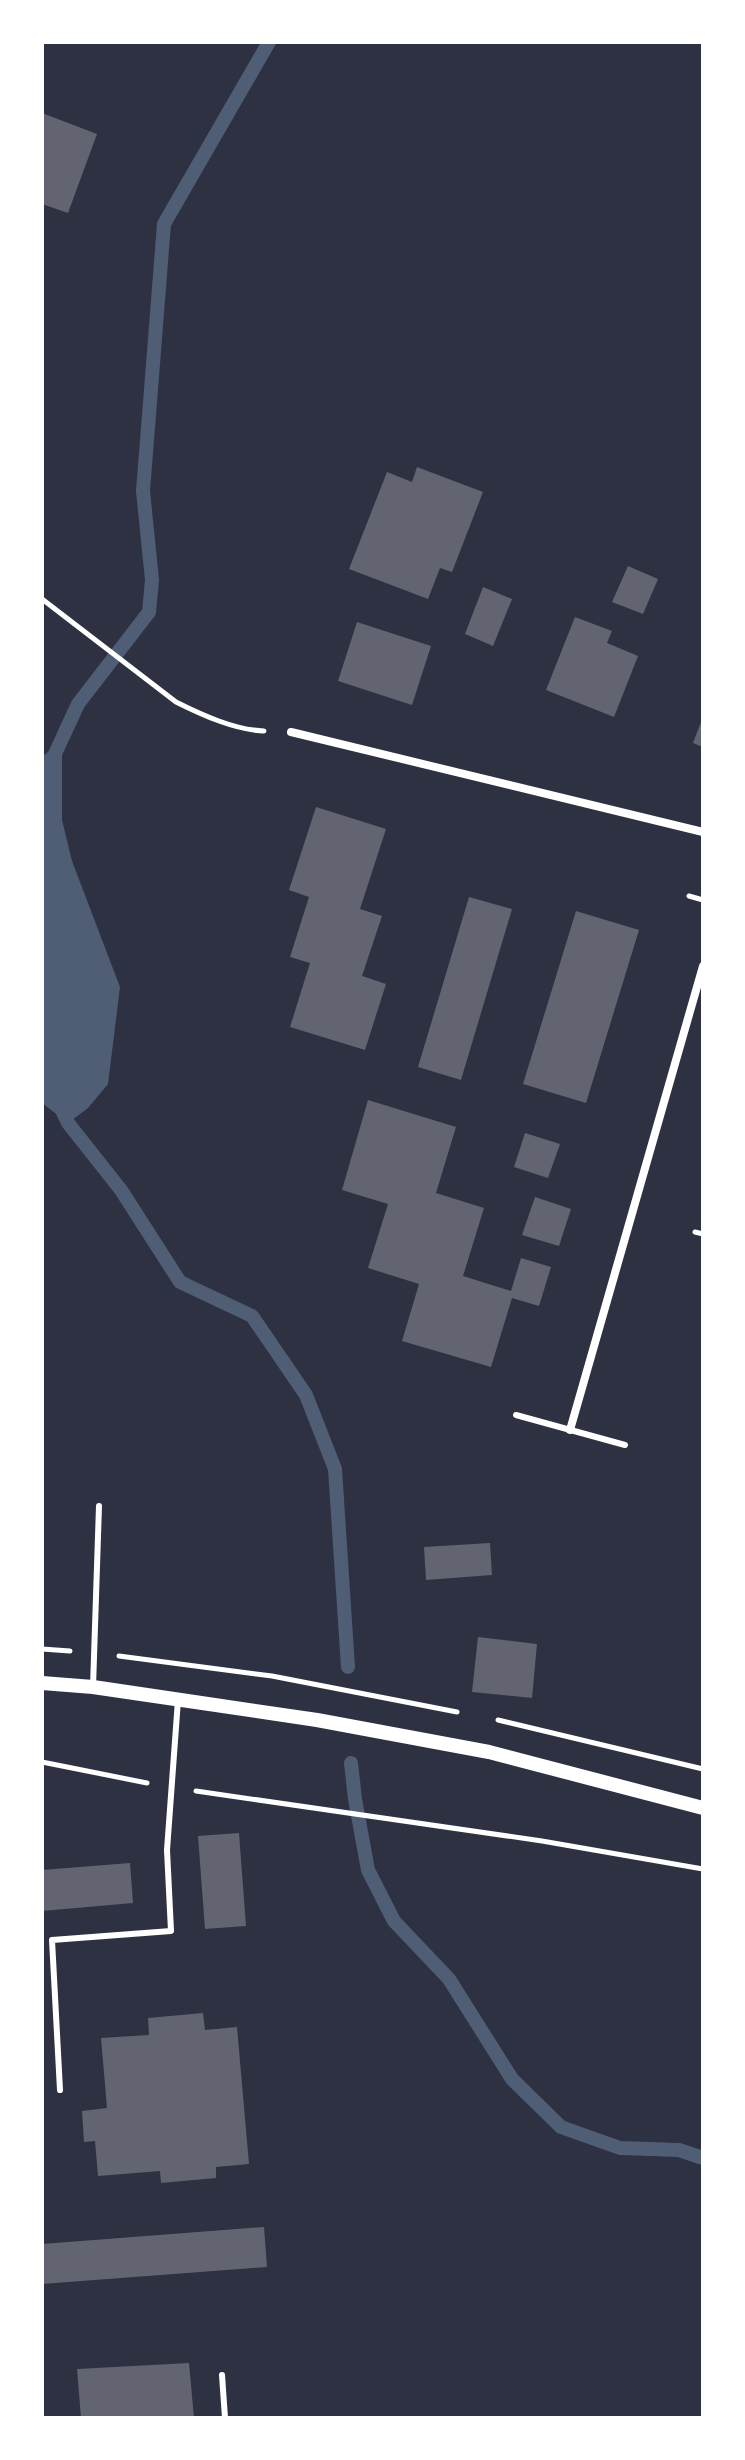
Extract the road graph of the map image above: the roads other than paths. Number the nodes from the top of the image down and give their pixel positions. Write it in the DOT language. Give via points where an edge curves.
graph roads {
  1 [pos="291,732"];
  2 [pos="703,832"];
  3 [pos="703,966"];
  4 [pos="516,1415"];
  5 [pos="570,1430"];
  6 [pos="625,1445"];
  7 [pos="99,1506"];
  8 [pos="42,1683"];
  9 [pos="93,1687"];
  10 [pos="178,1700"];
  11 [pos="703,1808"];
  12 [pos="60,2090"];
  13 [pos="222,2375"];
  14 [pos="225,2418"];
  1 -- 2 [label="street"];
  3 -- 5 [label="street"];
  4 -- 5 [label="lane"];
  5 -- 6 [label="lane"];
  7 -- 9 [label="lane"];
  8 -- 9 [label="street"];
  9 -- 10 [label="street"];
  10 -- 11 [label="street" via="489,1752"];
  10 -- 12 [label="lane" via="167,1850 171,1931 52,1940"];
  13 -- 14 [label="lane"];
}
